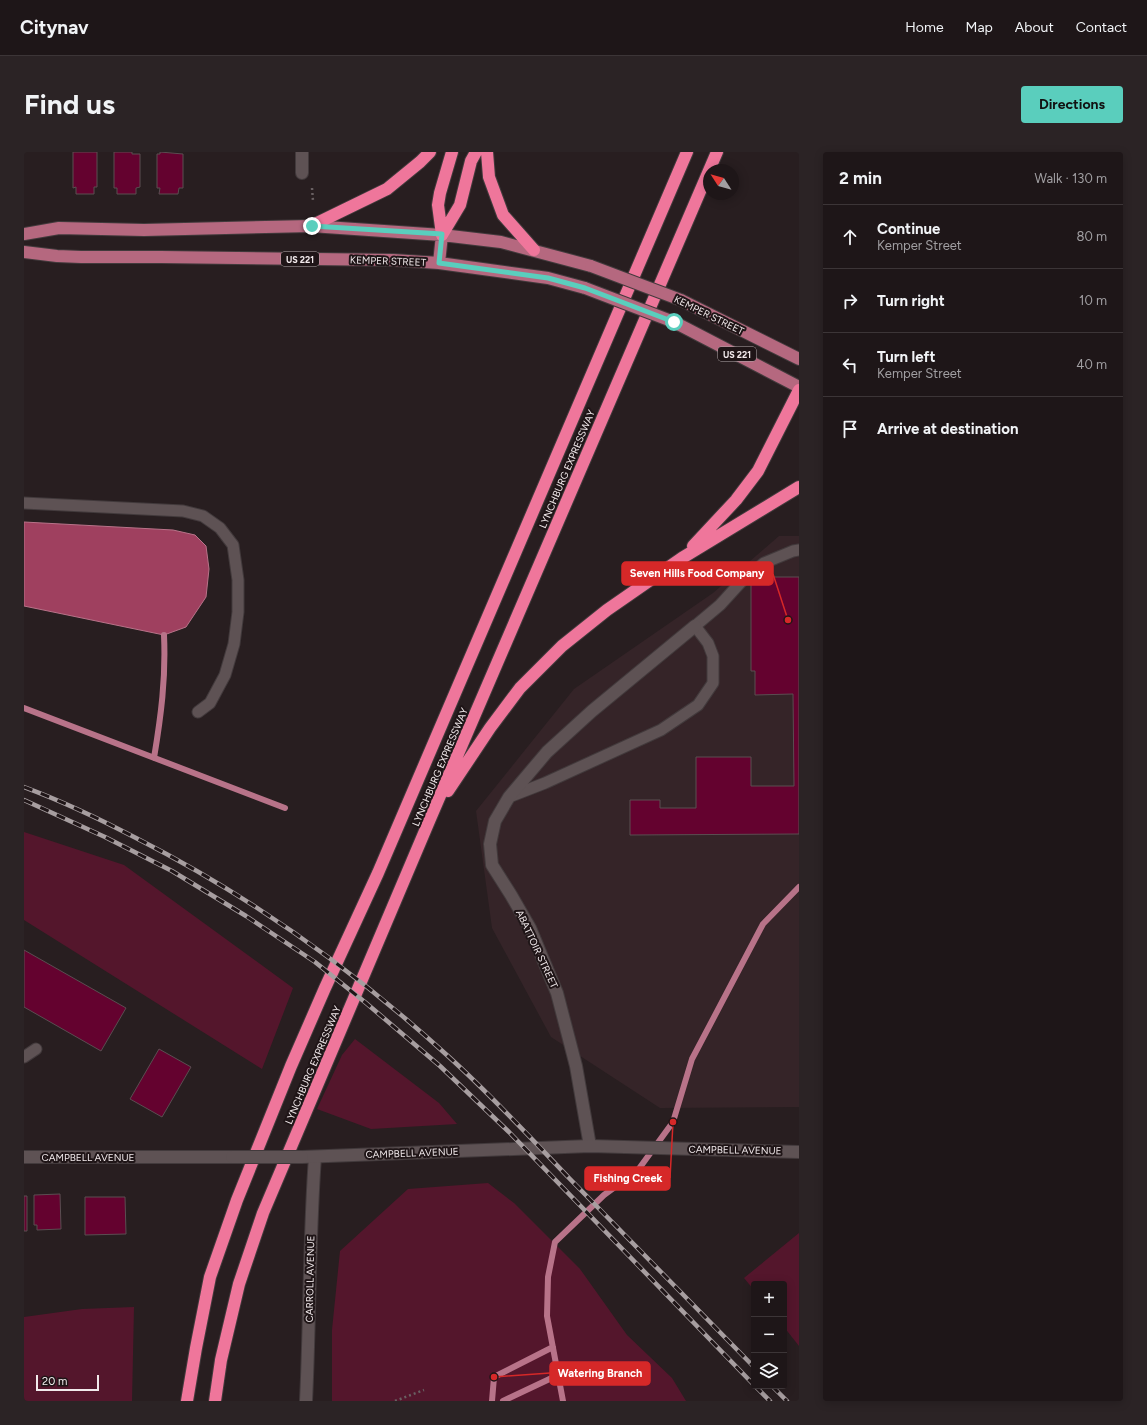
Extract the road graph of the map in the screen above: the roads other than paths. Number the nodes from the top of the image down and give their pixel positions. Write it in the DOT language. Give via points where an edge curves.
graph roads {
  1 [pos="302,152"];
  2 [pos="430,152"];
  3 [pos="452,152"];
  4 [pos="476,152"];
  5 [pos="487,152"];
  6 [pos="687,152"];
  7 [pos="717,152"];
  8 [pos="302,173"];
  9 [pos="312,226"];
  10 [pos="24,234"];
  11 [pos="442,234"];
  12 [pos="534,250"];
  13 [pos="24,252"];
  14 [pos="439,263"];
  15 [pos="799,358"];
  16 [pos="799,387"];
  17 [pos="799,390"];
  18 [pos="799,487"];
  19 [pos="24,503"];
  20 [pos="799,550"];
  21 [pos="682,558"];
  22 [pos="695,626"];
  23 [pos="198,712"];
  24 [pos="509,797"];
  25 [pos="430,819"];
  26 [pos="36,1049"];
  27 [pos="24,1057"];
  28 [pos="590,1146"];
  29 [pos="799,1152"];
  30 [pos="24,1157"];
  31 [pos="315,1157"];
  32 [pos="187,1401"];
  33 [pos="215,1401"];
  34 [pos="306,1401"];
  1 -- 8 [label="street"];
  2 -- 9 [label="highway" via="387,189"];
  3 -- 11 [label="highway" via="438,205"];
  4 -- 11 [label="highway" via="471,161 460,205"];
  5 -- 12 [label="highway" via="489,177 503,215"];
  6 -- 32 [label="highway, LYNCHBURG EXPRESSWAY" via="381,866 297,1052 240,1192 210,1277"];
  7 -- 25 [label="highway, LYNCHBURG EXPRESSWAY"];
  9 -- 10 [label="main road, KEMPER STREET / US 221" via="144,230 59,228"];
  9 -- 11 [label="main road, KEMPER STREET / US 221"];
  11 -- 12 [label="main road, KEMPER STREET / US 221" via="501,242"];
  11 -- 14 [label="main road"];
  12 -- 15 [label="main road, KEMPER STREET / US 221, bridge" via="591,266 681,300"];
  13 -- 14 [label="main road, KEMPER STREET / US 221" via="81,257 393,260"];
  14 -- 16 [label="main road, KEMPER STREET / US 221, bridge" via="548,278 585,288 674,322"];
  17 -- 21 [label="highway" via="758,471 736,500"];
  18 -- 21 [label="highway"];
  19 -- 23 [label="lane" via="183,511 204,516 220,528 233,545 238,580 238,612 234,644 225,676 210,703"];
  20 -- 22 [label="lane" via="764,563"];
  21 -- 25 [label="highway" via="607,610 562,646 520,688 490,728"];
  22 -- 24 [label="street, ABATTOIR STREET" via="592,711 547,752"];
  22 -- 24 [label="lane" via="708,643 713,656 713,683 698,706 660,730"];
  24 -- 28 [label="street, ABATTOIR STREET" via="495,821 491,836 492,865 530,928 558,993 576,1066"];
  25 -- 33 [label="highway, LYNCHBURG EXPRESSWAY" via="263,1213 239,1284 221,1360"];
  26 -- 27 [label="lane"];
  28 -- 29 [label="street, CAMPBELL AVENUE"];
  28 -- 31 [label="street, CAMPBELL AVENUE"];
  30 -- 31 [label="street, CAMPBELL AVENUE, bridge"];
  31 -- 34 [label="street, CARROLL AVENUE"];
}
